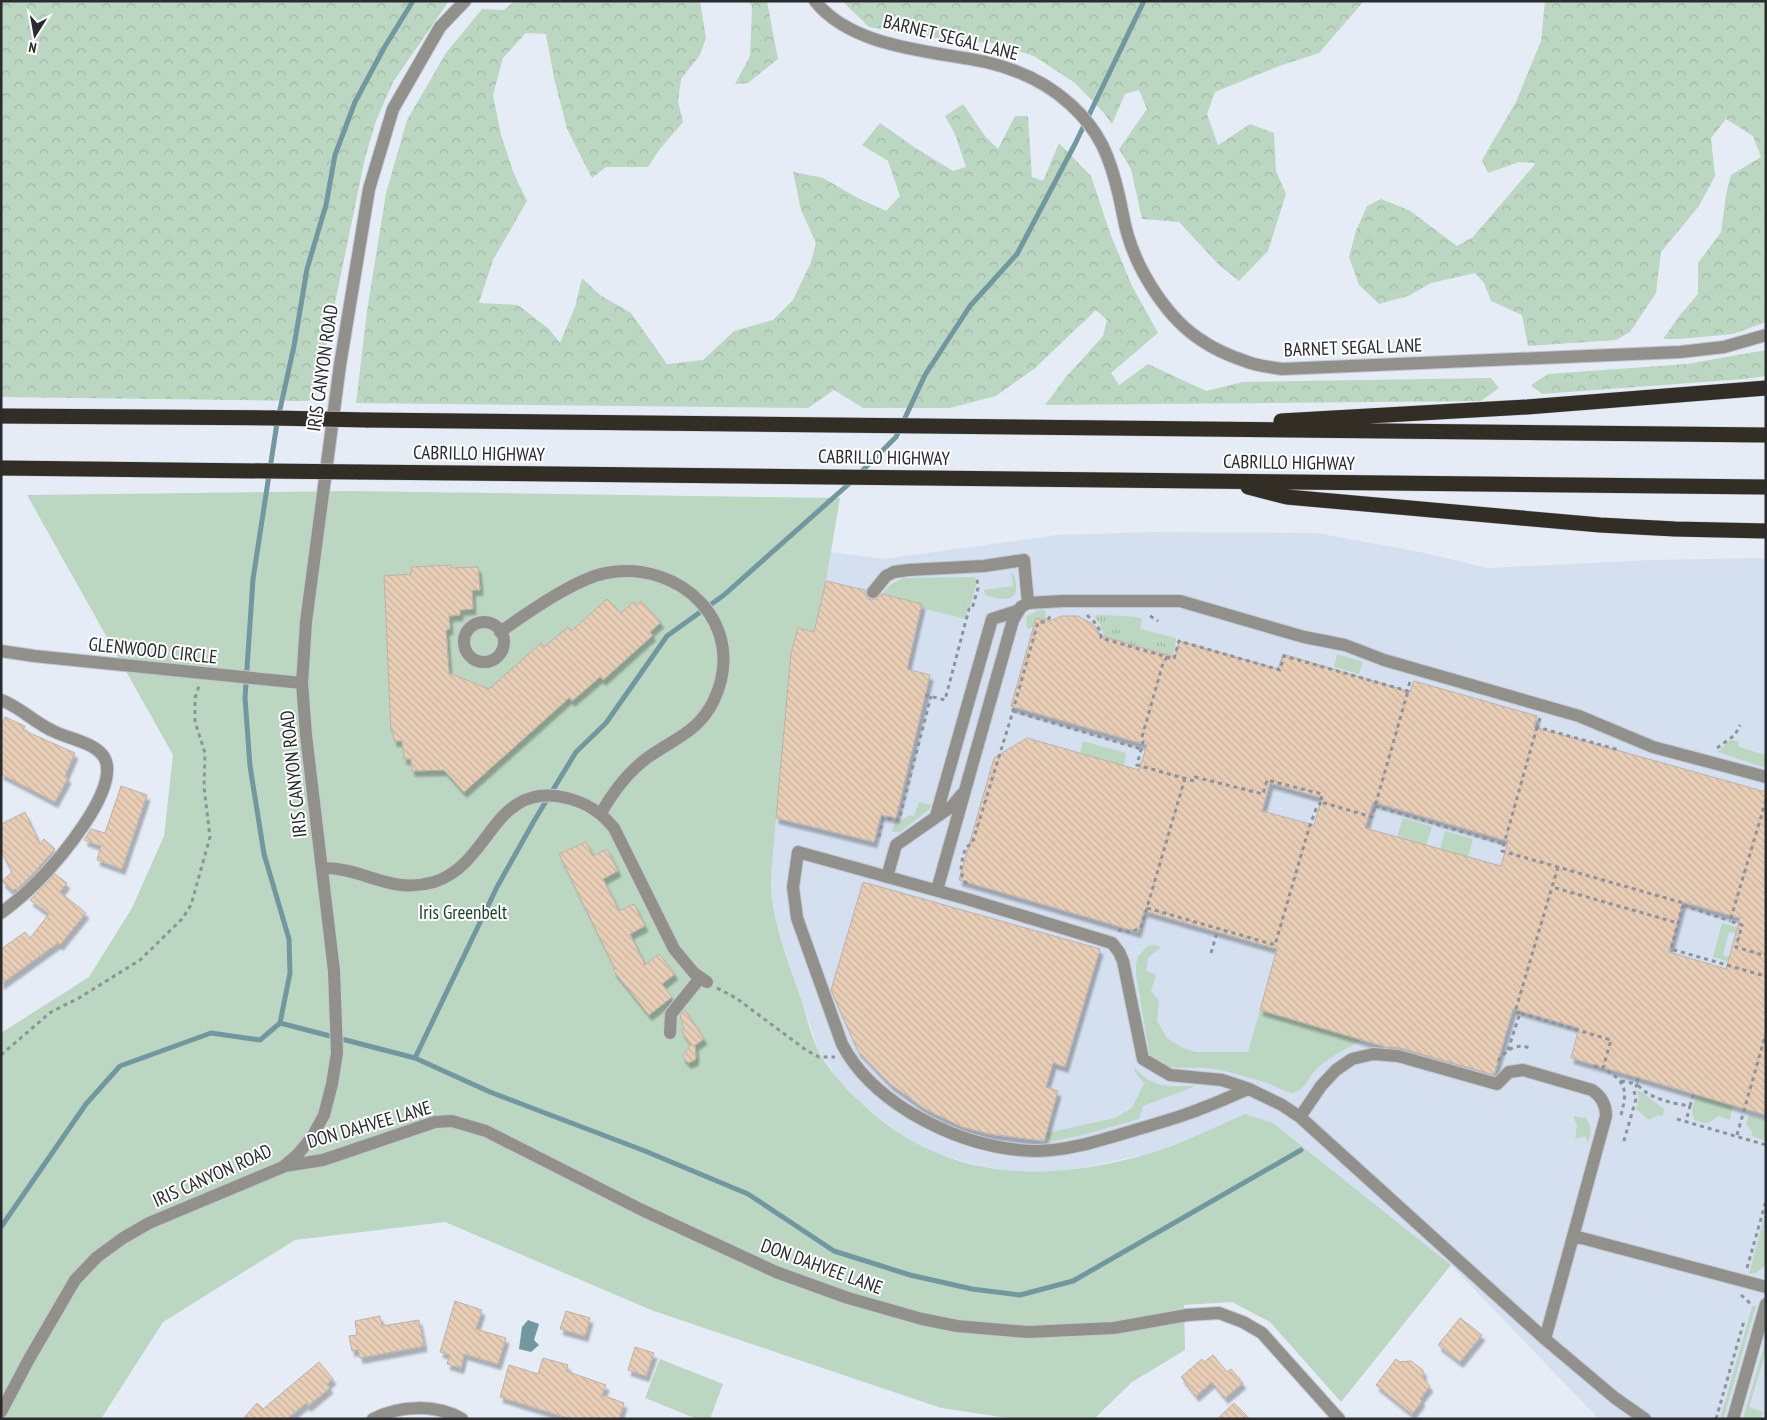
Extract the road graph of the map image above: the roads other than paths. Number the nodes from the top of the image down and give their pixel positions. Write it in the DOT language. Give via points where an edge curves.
graph roads {
  1 [pos="466,1"];
  2 [pos="815,1"];
  3 [pos="1766,335"];
  4 [pos="1766,388"];
  5 [pos="1,416"];
  6 [pos="1134,428"];
  7 [pos="1766,435"];
  8 [pos="1,468"];
  9 [pos="1220,481"];
  10 [pos="1766,487"];
  11 [pos="1766,530"];
  12 [pos="873,592"];
  13 [pos="1028,603"];
  14 [pos="1017,611"];
  15 [pos="500,632"];
  16 [pos="1,650"];
  17 [pos="302,683"];
  18 [pos="1,700"];
  19 [pos="1766,777"];
  20 [pos="964,792"];
  21 [pos="601,813"];
  22 [pos="936,816"];
  23 [pos="322,868"];
  24 [pos="887,877"];
  25 [pos="937,890"];
  26 [pos="1,913"];
  27 [pos="670,1033"];
  28 [pos="1249,1089"];
  29 [pos="1300,1117"];
  30 [pos="283,1167"];
  31 [pos="1574,1236"];
  32 [pos="1766,1287"];
  33 [pos="1761,1304"];
  34 [pos="1545,1339"];
  35 [pos="1,1412"];
  36 [pos="373,1419"];
  37 [pos="462,1419"];
  38 [pos="1340,1419"];
  39 [pos="1645,1419"];
  40 [pos="1734,1419"];
  1 -- 17 [label="street, IRIS CANYON ROAD" via="440,28 393,109 369,188 340,366 306,622"];
  2 -- 3 [label="street, BARNET SEGAL LANE" via="852,30 910,49 988,63 1023,74 1070,103 1101,140 1112,166 1128,236 1156,293 1200,340 1247,362 1282,369 1611,356 1680,352 1724,346"];
  4 -- 6 [label="highway" via="1518,408"];
  5 -- 6 [label="highway, CABRILLO HIGHWAY, bridge"];
  6 -- 7 [label="highway, CABRILLO HIGHWAY"];
  8 -- 9 [label="highway, CABRILLO HIGHWAY, bridge"];
  9 -- 10 [label="highway, CABRILLO HIGHWAY"];
  9 -- 11 [label="highway" via="1287,497 1526,519 1651,528"];
  12 -- 13 [label="street" via="886,576 894,572 1024,560"];
  13 -- 14 [label="street"];
  13 -- 19 [label="street" via="1180,602 1304,637 1345,645 1392,662 1580,716 1653,747"];
  14 -- 20 [label="street"];
  14 -- 22 [label="street" via="992,619"];
  15 -- 21 [label="street" via="582,582 619,571 645,573 682,586 710,614 721,638 724,664 719,688 709,710 687,734 646,758 625,778"];
  16 -- 17 [label="street, GLENWOOD CIRCLE"];
  17 -- 23 [label="street, IRIS CANYON ROAD"];
  18 -- 26 [label="street" via="54,732 94,748 103,756 106,769 104,790 98,803 73,840 36,883"];
  20 -- 22 [label="street" via="952,806"];
  20 -- 25 [label="street"];
  21 -- 23 [label="street" via="561,796 523,801 502,814 460,868 426,884 388,884 349,870"];
  21 -- 27 [label="street" via="614,828 674,949 704,980 671,1014"];
  22 -- 24 [label="street" via="896,845"];
  23 -- 30 [label="street, IRIS CANYON ROAD" via="334,971 337,1053 324,1115 312,1137"];
  24 -- 25 [label="street"];
  24 -- 28 [label="street" via="798,852 793,887 796,918 847,1053 884,1094 923,1120 942,1130 995,1146 1054,1150 1109,1138 1199,1110"];
  25 -- 28 [label="street" via="1112,943 1123,961 1143,1059 1170,1076 1222,1080"];
  28 -- 29 [label="street"];
  29 -- 31 [label="street" via="1336,1070 1352,1059 1373,1054 1398,1056 1497,1084 1509,1072 1523,1070 1592,1090 1601,1098 1606,1116"];
  29 -- 34 [label="street"];
  30 -- 35 [label="street, IRIS CANYON ROAD" via="149,1223 97,1257 75,1280"];
  30 -- 38 [label="street, DON DAHVEE LANE" via="324,1160 435,1122 452,1121 486,1131 642,1210 776,1272 848,1298 922,1319 957,1326 1028,1332 1114,1328 1187,1315 1219,1313 1262,1334"];
  31 -- 32 [label="street"];
  31 -- 34 [label="street"];
  33 -- 40 [label="street"];
  34 -- 39 [label="street"];
  36 -- 37 [label="street" via="404,1409 424,1408"];
}
